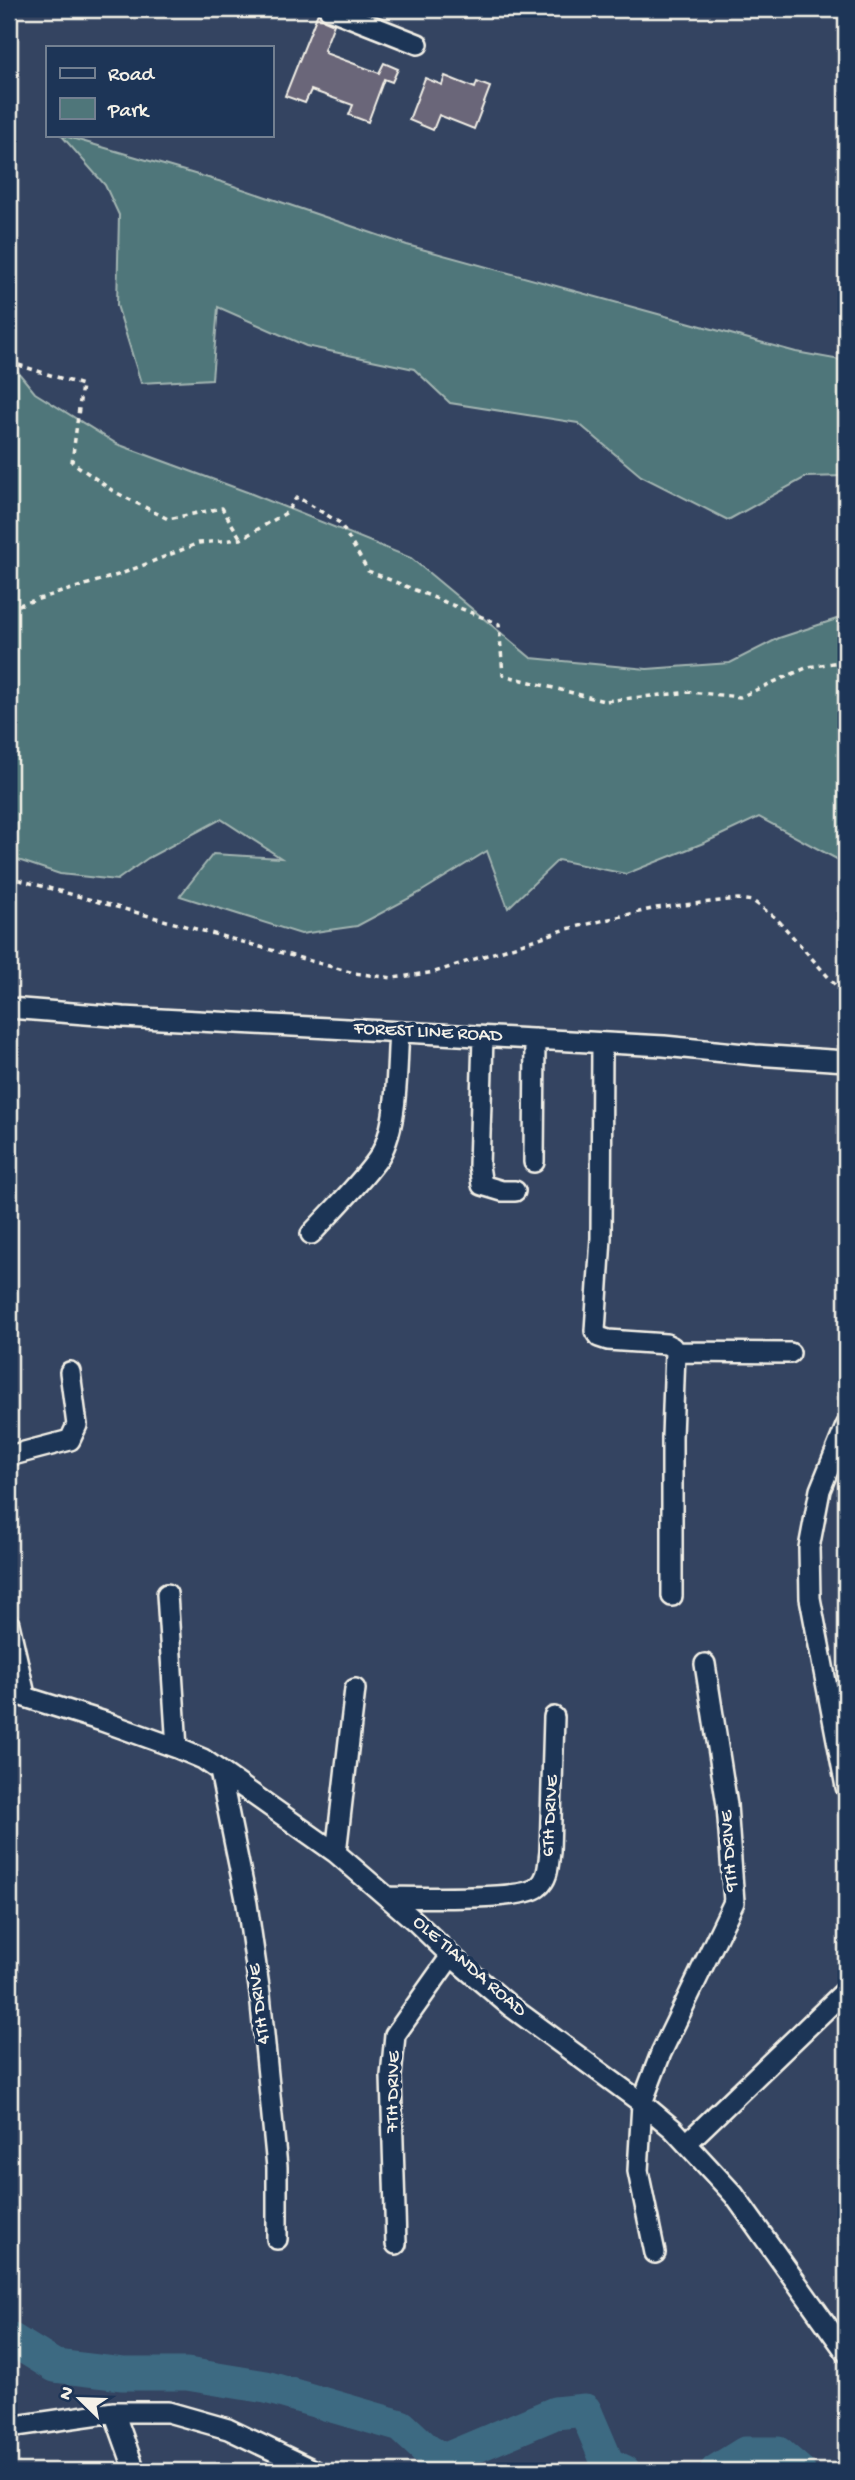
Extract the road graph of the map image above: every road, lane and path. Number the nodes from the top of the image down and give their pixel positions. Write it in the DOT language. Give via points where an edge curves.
graph roads {
  1 [pos="329,9"];
  2 [pos="418,44"];
  3 [pos="9,362"];
  4 [pos="241,539"];
  5 [pos="9,608"];
  6 [pos="846,661"];
  7 [pos="9,877"];
  8 [pos="846,997"];
  9 [pos="9,1008"];
  10 [pos="399,1032"];
  11 [pos="483,1037"];
  12 [pos="535,1039"];
  13 [pos="602,1042"];
  14 [pos="846,1061"];
  15 [pos="534,1162"];
  16 [pos="515,1191"];
  17 [pos="312,1234"];
  18 [pos="675,1352"];
  19 [pos="790,1353"];
  20 [pos="70,1373"];
  21 [pos="846,1426"];
  22 [pos="9,1456"];
  23 [pos="167,1594"];
  24 [pos="672,1596"];
  25 [pos="9,1624"];
  26 [pos="705,1664"];
  27 [pos="355,1689"];
  28 [pos="17,1694"];
  29 [pos="554,1717"];
  30 [pos="177,1748"];
  31 [pos="220,1771"];
  32 [pos="846,1787"];
  33 [pos="336,1853"];
  34 [pos="388,1897"];
  35 [pos="451,1956"];
  36 [pos="846,1990"];
  37 [pos="642,2102"];
  38 [pos="687,2143"];
  39 [pos="277,2239"];
  40 [pos="396,2245"];
  41 [pos="655,2253"];
  42 [pos="846,2353"];
  43 [pos="114,2412"];
  44 [pos="9,2427"];
  45 [pos="135,2471"];
  46 [pos="316,2471"];
  1 -- 2 [label="street"];
  3 -- 4 [label="path" via="82,384 72,462 113,491 168,519 222,508"];
  4 -- 5 [label="path" via="199,544 121,574"];
  4 -- 6 [label="path" via="286,513 297,497 340,523 368,571 499,624 503,675 604,701 690,692 740,697 808,667"];
  7 -- 8 [label="path" via="354,974 393,978 435,972 567,929 656,908 753,901 777,919"];
  9 -- 10 [label="street, FOREST LINE ROAD"];
  10 -- 11 [label="street, FOREST LINE ROAD"];
  10 -- 17 [label="street" via="388,1137 378,1159"];
  11 -- 12 [label="street, FOREST LINE ROAD"];
  11 -- 16 [label="street" via="482,1185"];
  12 -- 13 [label="street, FOREST LINE ROAD"];
  12 -- 15 [label="street"];
  13 -- 14 [label="street, FOREST LINE ROAD"];
  13 -- 18 [label="street" via="601,1238 595,1331 608,1340 666,1345"];
  18 -- 19 [label="street"];
  18 -- 24 [label="street"];
  20 -- 22 [label="street" via="77,1425 70,1440"];
  21 -- 32 [label="street" via="820,1490 808,1548 810,1598"];
  23 -- 30 [label="street"];
  25 -- 28 [label="street"];
  26 -- 37 [label="street, 9TH DRIVE" via="727,1805 734,1902"];
  27 -- 33 [label="street"];
  28 -- 30 [label="street, OLE TIANDA ROAD"];
  29 -- 34 [label="street, 6TH DRIVE" via="548,1873 537,1888 504,1896"];
  30 -- 31 [label="street, OLE TIANDA ROAD"];
  31 -- 33 [label="street, OLE TIANDA ROAD"];
  31 -- 39 [label="street, 4TH DRIVE" via="260,1994 277,2167"];
  33 -- 34 [label="street, OLE TIANDA ROAD"];
  34 -- 35 [label="street, OLE TIANDA ROAD"];
  35 -- 37 [label="street, OLE TIANDA ROAD" via="510,2006"];
  35 -- 40 [label="street, 7TH DRIVE" via="396,2035 391,2076"];
  36 -- 38 [label="street"];
  37 -- 38 [label="street, OLE TIANDA ROAD"];
  37 -- 41 [label="street, 9TH DRIVE" via="638,2171"];
  38 -- 42 [label="street, OLE TIANDA ROAD" via="734,2195"];
  43 -- 44 [label="street"];
  43 -- 45 [label="street"];
  43 -- 46 [label="street" via="167,2412 228,2429"];
}
